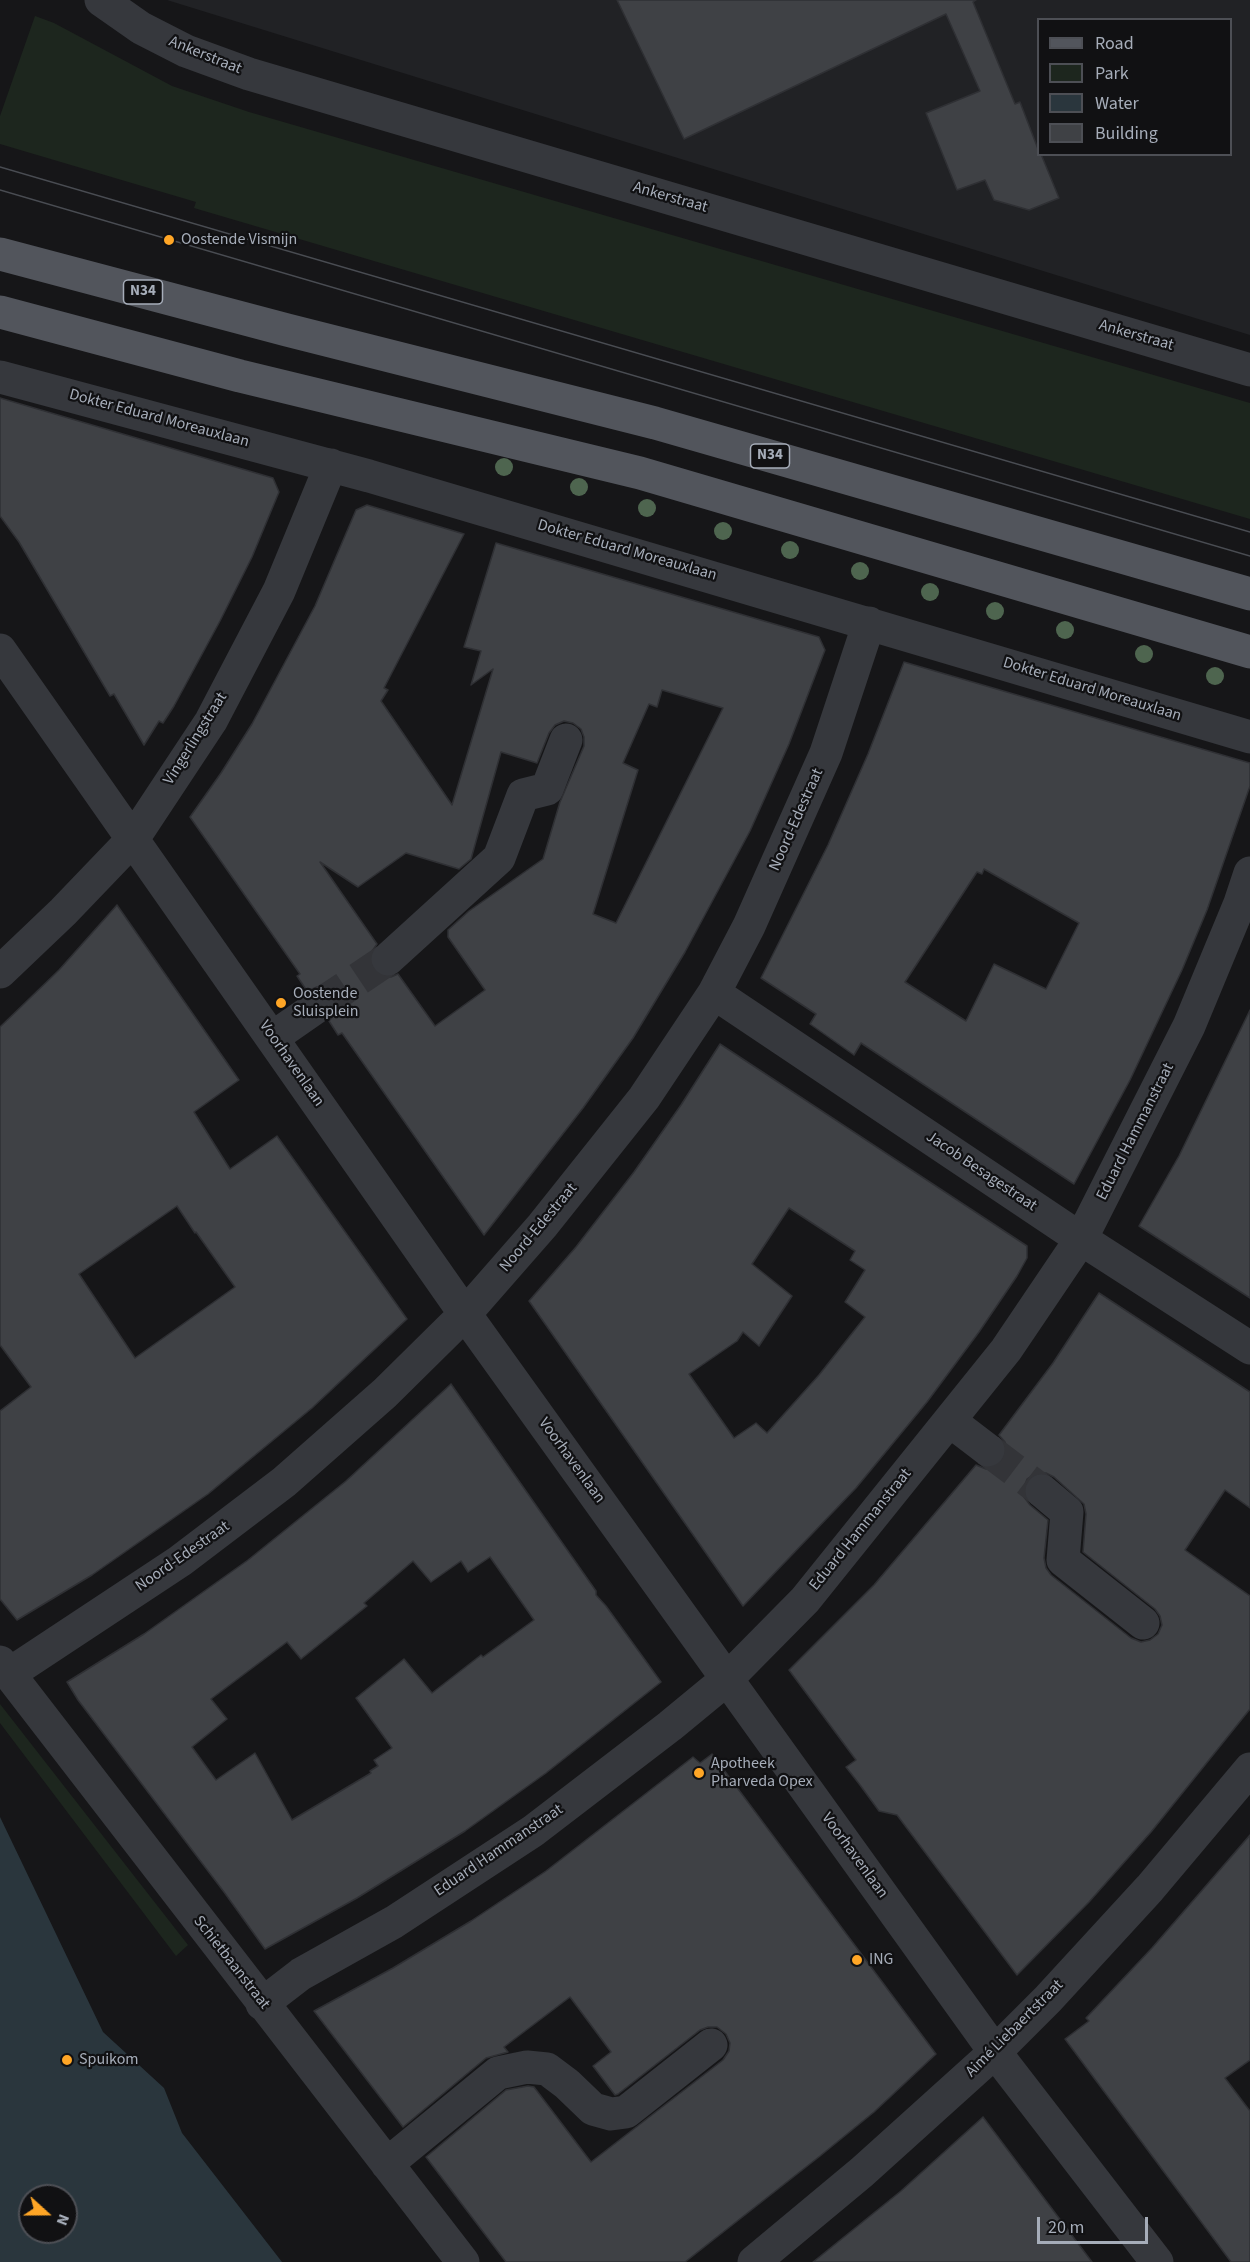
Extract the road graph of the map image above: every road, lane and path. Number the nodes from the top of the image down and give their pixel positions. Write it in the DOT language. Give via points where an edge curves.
graph roads {
  1 [pos="101,0"];
  2 [pos="0,254"];
  3 [pos="0,312"];
  4 [pos="1250,370"];
  5 [pos="0,377"];
  6 [pos="332,465"];
  7 [pos="1250,594"];
  8 [pos="869,623"];
  9 [pos="0,650"];
  10 [pos="1250,652"];
  11 [pos="1250,737"];
  12 [pos="566,740"];
  13 [pos="133,839"];
  14 [pos="1250,873"];
  15 [pos="388,959"];
  16 [pos="0,972"];
  17 [pos="714,993"];
  18 [pos="318,1006"];
  19 [pos="272,1038"];
  20 [pos="1081,1239"];
  21 [pos="465,1314"];
  22 [pos="1250,1348"];
  23 [pos="950,1421"];
  24 [pos="988,1450"];
  25 [pos="1042,1491"];
  26 [pos="1143,1623"];
  27 [pos="4,1668"];
  28 [pos="727,1678"];
  29 [pos="1250,1771"];
  30 [pos="262,2004"];
  31 [pos="711,2045"];
  32 [pos="994,2052"];
  33 [pos="387,2164"];
  34 [pos="464,2262"];
  35 [pos="754,2262"];
  36 [pos="1156,2262"];
  1 -- 4 [label="street, Ankerstraat" via="141,28 186,51 249,74"];
  2 -- 7 [label="main road, N34" via="655,423"];
  3 -- 10 [label="main road" via="240,376 640,473"];
  5 -- 6 [label="street, Dokter Eduard Moreauxlaan"];
  6 -- 8 [label="street, Dokter Eduard Moreauxlaan"];
  6 -- 13 [label="street, Vingerlingstraat" via="279,591 211,721"];
  8 -- 11 [label="street, Dokter Eduard Moreauxlaan"];
  8 -- 17 [label="street, Noord-Edestraat" via="826,753 749,926"];
  9 -- 13 [label="street, Voorhavenlaan"];
  12 -- 15 [label="street" via="547,789 523,795 499,858"];
  13 -- 16 [label="street, Vingerlingstraat"];
  13 -- 19 [label="street, Voorhavenlaan"];
  14 -- 20 [label="street, Eduard Hammanstraat" via="1189,1026"];
  17 -- 20 [label="street, Jacob Besagestraat"];
  17 -- 21 [label="street, Noord-Edestraat" via="644,1098 542,1226"];
  18 -- 19 [label="street"];
  19 -- 21 [label="street, Voorhavenlaan"];
  20 -- 22 [label="street, Jacob Besagestraat"];
  20 -- 23 [label="street, Eduard Hammanstraat" via="1006,1350"];
  21 -- 27 [label="street, Noord-Edestraat" via="385,1393 284,1482 180,1561"];
  21 -- 28 [label="street, Voorhavenlaan"];
  23 -- 24 [label="street"];
  23 -- 28 [label="street, Eduard Hammanstraat" via="805,1600"];
  25 -- 26 [label="street" via="1067,1512 1063,1560"];
  27 -- 30 [label="street, Schietbaanstraat"];
  28 -- 30 [label="street, Eduard Hammanstraat" via="533,1831 394,1922 301,1974"];
  28 -- 32 [label="street, Voorhavenlaan"];
  29 -- 32 [label="street, Aimé Liebaertstraat" via="1150,1888"];
  30 -- 33 [label="street, Schietbaanstraat"];
  31 -- 33 [label="street" via="626,2112 611,2114 593,2109 547,2069 527,2067 498,2073"];
  32 -- 35 [label="street, Aimé Liebaertstraat" via="862,2172"];
  32 -- 36 [label="street, Voorhavenlaan"];
  33 -- 34 [label="street, Schietbaanstraat"];
}
